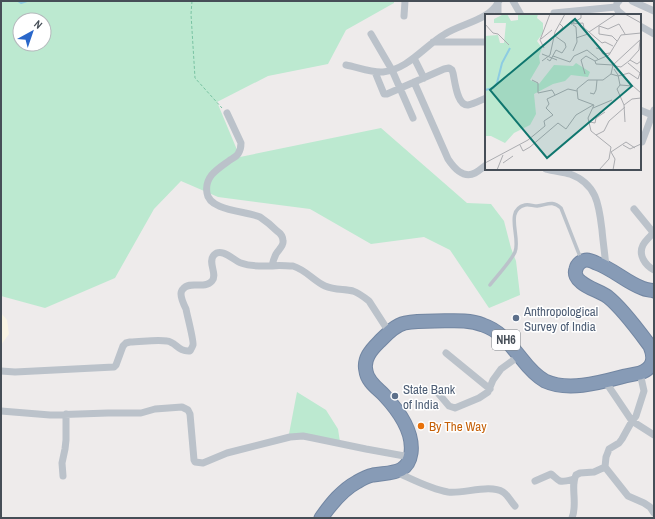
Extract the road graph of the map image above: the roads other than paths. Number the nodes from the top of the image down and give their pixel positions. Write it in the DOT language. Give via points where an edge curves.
graph roads {
  1 [pos="405,1"];
  2 [pos="515,1"];
  3 [pos="632,1"];
  4 [pos="495,3"];
  5 [pos="619,10"];
  6 [pos="654,11"];
  7 [pos="488,14"];
  8 [pos="498,14"];
  9 [pos="521,14"];
  10 [pos="554,14"];
  11 [pos="404,16"];
  12 [pos="485,16"];
  13 [pos="641,27"];
  14 [pos="371,34"];
  15 [pos="654,34"];
  16 [pos="433,42"];
  17 [pos="485,42"];
  18 [pos="414,58"];
  19 [pos="346,65"];
  20 [pos="392,70"];
  21 [pos="375,72"];
  22 [pos="424,78"];
  23 [pos="414,82"];
  24 [pos="400,88"];
  25 [pos="485,98"];
  26 [pos="641,110"];
  27 [pos="227,113"];
  28 [pos="653,113"];
  29 [pos="413,118"];
  30 [pos="642,142"];
  31 [pos="485,166"];
  32 [pos="551,170"];
  33 [pos="634,209"];
  34 [pos="582,262"];
  35 [pos="272,266"];
  36 [pos="606,267"];
  37 [pos="653,268"];
  38 [pos="490,284"];
  39 [pos="654,291"];
  40 [pos="389,332"];
  41 [pos="446,354"];
  42 [pos="519,356"];
  43 [pos="653,358"];
  44 [pos="1,371"];
  45 [pos="640,373"];
  46 [pos="605,382"];
  47 [pos="490,389"];
  48 [pos="438,393"];
  49 [pos="1,412"];
  50 [pos="66,414"];
  51 [pos="632,421"];
  52 [pos="654,435"];
  53 [pos="410,457"];
  54 [pos="605,467"];
  55 [pos="395,472"];
  56 [pos="63,476"];
  57 [pos="574,480"];
  58 [pos="535,481"];
  59 [pos="515,506"];
  60 [pos="654,513"];
  61 [pos="325,516"];
  62 [pos="572,518"];
  1 -- 11 [label="street"];
  2 -- 9 [label="street"];
  3 -- 6 [label="street"];
  4 -- 7 [label="street"];
  4 -- 8 [label="street"];
  5 -- 10 [label="street"];
  12 -- 16 [label="street" via="446,32"];
  13 -- 15 [label="street"];
  14 -- 20 [label="street"];
  16 -- 17 [label="street"];
  16 -- 18 [label="street"];
  18 -- 20 [label="street"];
  18 -- 22 [label="street"];
  19 -- 21 [label="street"];
  20 -- 21 [label="street"];
  20 -- 24 [label="street"];
  21 -- 24 [label="street" via="384,94"];
  22 -- 23 [label="street"];
  22 -- 25 [label="street" via="449,68 452,70 457,94 463,104 468,105"];
  23 -- 24 [label="street"];
  23 -- 31 [label="street" via="452,165 458,171 469,175"];
  24 -- 29 [label="street"];
  26 -- 28 [label="street"];
  27 -- 35 [label="street" via="241,148 237,155 211,174 207,182 207,195 218,206 260,218 281,234 283,243"];
  28 -- 30 [label="street"];
  32 -- 36 [label="street" via="578,178 593,191 599,210"];
  33 -- 37 [label="street" via="652,231 643,245 641,254 645,263"];
  34 -- 36 [label="highway" via="592,261"];
  34 -- 38 [label="lane" via="561,208 552,203 527,205 516,211 514,216 515,253"];
  34 -- 43 [label="highway, NH6" via="575,272 579,281 614,302 650,346"];
  35 -- 40 [label="street" via="294,266 326,286 354,291 369,301"];
  35 -- 44 [label="street" via="251,266 237,262 222,253 214,255 212,282 206,285 188,285 182,290 193,344 189,351 182,350 166,340 130,342 123,346 114,368"];
  36 -- 39 [label="highway" via="642,289"];
  40 -- 42 [label="highway, NH6" via="403,323 411,322 472,322 496,331"];
  40 -- 53 [label="highway, NH6" via="368,356 366,372 369,379 400,414 410,440"];
  41 -- 47 [label="street"];
  42 -- 46 [label="highway, NH6" via="537,375 554,384 572,386"];
  42 -- 47 [label="street" via="501,369"];
  43 -- 45 [label="highway, NH6" via="648,368"];
  45 -- 46 [label="highway, NH6"];
  45 -- 51 [label="street" via="644,391"];
  46 -- 51 [label="street"];
  47 -- 48 [label="street" via="484,395 454,408"];
  49 -- 50 [label="street"];
  50 -- 53 [label="street" via="134,413 182,407 190,414 194,460 200,463 228,453 303,436"];
  50 -- 56 [label="street"];
  51 -- 52 [label="street"];
  51 -- 54 [label="street" via="619,443 609,449"];
  53 -- 55 [label="highway" via="405,467"];
  54 -- 57 [label="street" via="594,472 578,474"];
  54 -- 60 [label="street" via="628,496 644,503"];
  55 -- 59 [label="street" via="448,492 497,490 504,492"];
  55 -- 61 [label="highway" via="374,475 356,482 336,499"];
  57 -- 58 [label="street" via="561,481 551,474"];
  57 -- 62 [label="street" via="575,509"];
}
